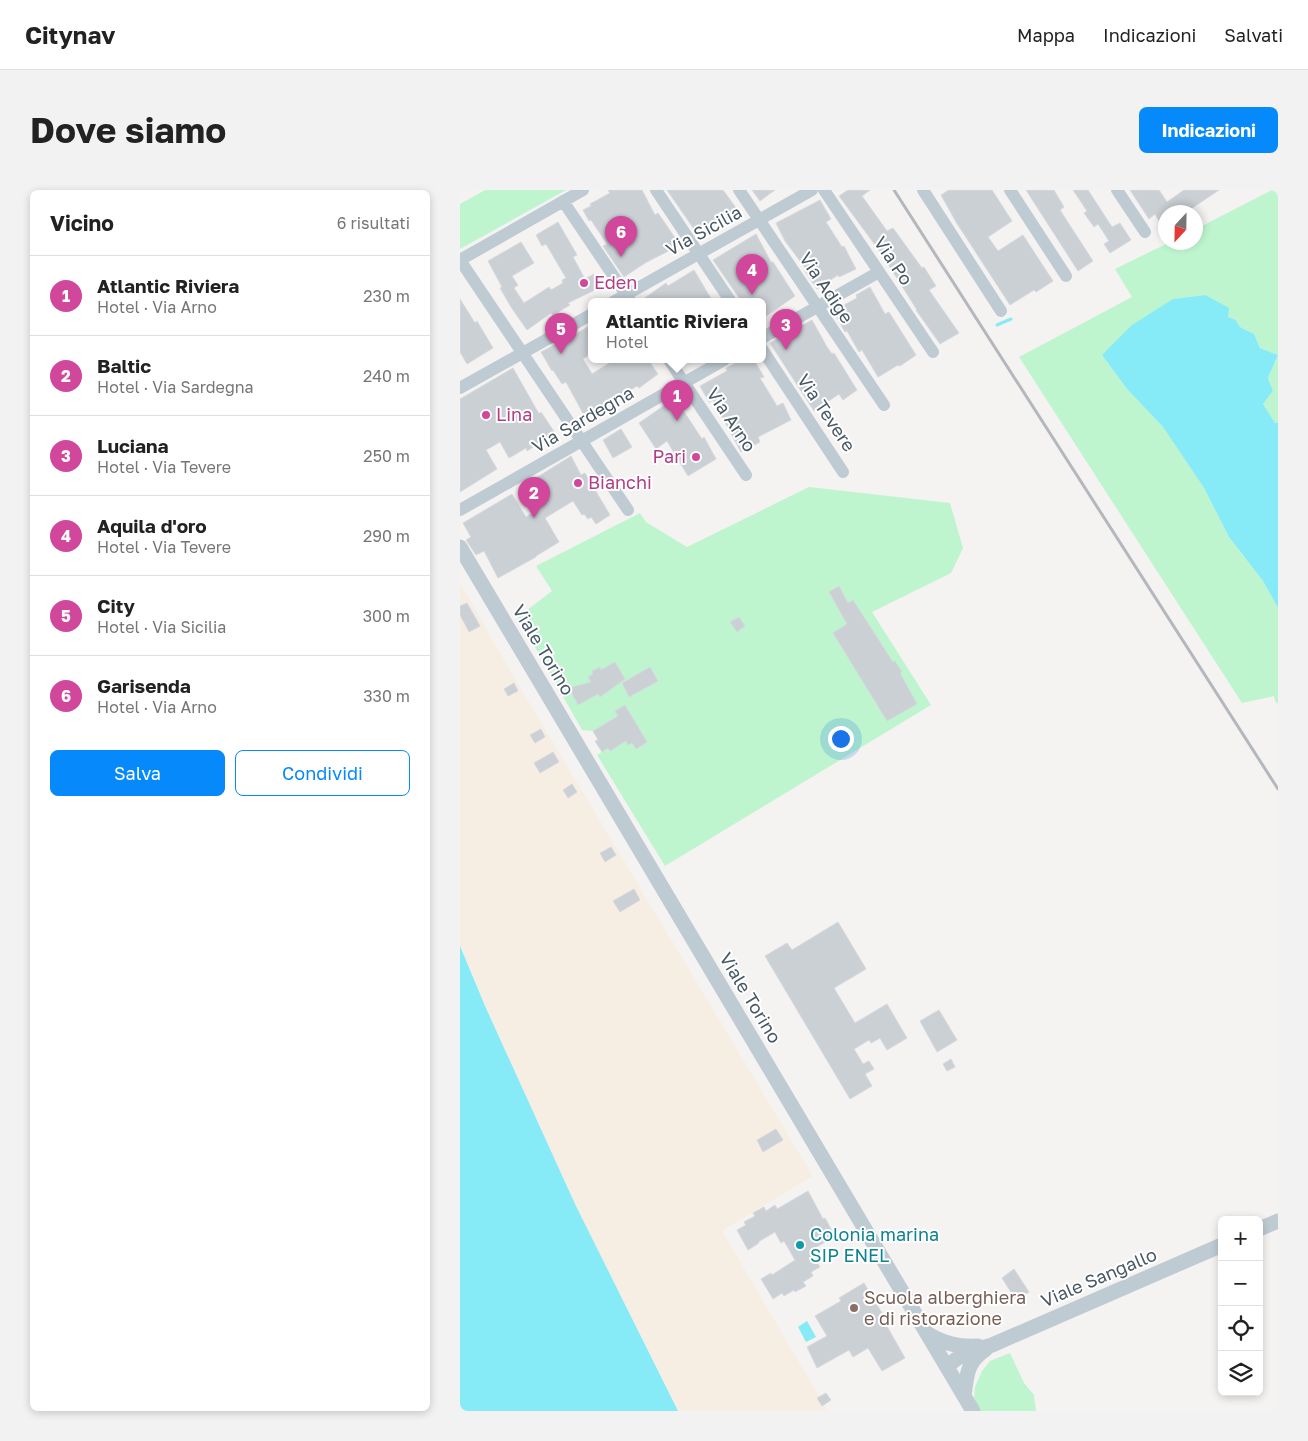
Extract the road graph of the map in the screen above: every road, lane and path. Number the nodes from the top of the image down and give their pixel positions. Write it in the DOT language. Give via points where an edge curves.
graph roads {
  1 [pos="583,190"];
  2 [pos="656,190"];
  3 [pos="739,190"];
  4 [pos="812,190"];
  5 [pos="824,190"];
  6 [pos="923,190"];
  7 [pos="1010,190"];
  8 [pos="1117,190"];
  9 [pos="563,201"];
  10 [pos="759,220"];
  11 [pos="1145,232"];
  12 [pos="699,254"];
  13 [pos="460,260"];
  14 [pos="879,272"];
  15 [pos="1066,276"];
  16 [pos="628,298"];
  17 [pos="728,298"];
  18 [pos="818,306"];
  19 [pos="1000,311"];
  20 [pos="588,316"];
  21 [pos="766,336"];
  22 [pos="933,352"];
  23 [pos="522,353"];
  24 [pos="766,355"];
  25 [pos="671,363"];
  26 [pos="719,363"];
  27 [pos="684,382"];
  28 [pos="460,388"];
  29 [pos="884,406"];
  30 [pos="582,441"];
  31 [pos="843,472"];
  32 [pos="746,474"];
  33 [pos="460,510"];
  34 [pos="628,510"];
  35 [pos="460,547"];
  36 [pos="1278,1221"];
  37 [pos="1263,1227"];
  38 [pos="1218,1247"];
  39 [pos="928,1334"];
  40 [pos="992,1345"];
  41 [pos="947,1367"];
  42 [pos="964,1396"];
  43 [pos="973,1411"];
  1 -- 9 [label="street"];
  2 -- 12 [label="street"];
  3 -- 10 [label="street, Via Adige"];
  4 -- 10 [label="street, Via Sicilia"];
  5 -- 14 [label="street, Via Po"];
  6 -- 19 [label="street"];
  7 -- 15 [label="street"];
  8 -- 11 [label="street"];
  9 -- 13 [label="street"];
  9 -- 16 [label="street"];
  10 -- 12 [label="street, Via Sicilia"];
  10 -- 18 [label="street, Via Adige"];
  12 -- 16 [label="street, Via Sicilia"];
  12 -- 17 [label="street"];
  13 -- 23 [label="street"];
  14 -- 18 [label="street"];
  14 -- 22 [label="street, Via Po"];
  18 -- 21 [label="street"];
  18 -- 29 [label="street, Via Adige"];
  20 -- 23 [label="street"];
  23 -- 28 [label="street"];
  23 -- 30 [label="street"];
  24 -- 31 [label="street, Via Tevere"];
  25 -- 27 [label="street, Via Arno"];
  26 -- 27 [label="street, Via Sardegna"];
  27 -- 30 [label="street, Via Sardegna"];
  27 -- 32 [label="street, Via Arno"];
  30 -- 33 [label="street, Via Sardegna"];
  30 -- 34 [label="street"];
  35 -- 39 [label="street, Viale Torino"];
  36 -- 37 [label="street"];
  38 -- 40 [label="street, Viale Sangallo"];
  39 -- 40 [label="street, Viale Sangallo" via="952,1346"];
  39 -- 41 [label="street, Viale Torino"];
  40 -- 41 [label="street, Viale Sangallo" via="959,1364"];
  40 -- 42 [label="street, Viale Sangallo" via="975,1357 968,1370"];
  41 -- 42 [label="street, Viale Torino"];
  42 -- 43 [label="street, Viale Torino"];
}
